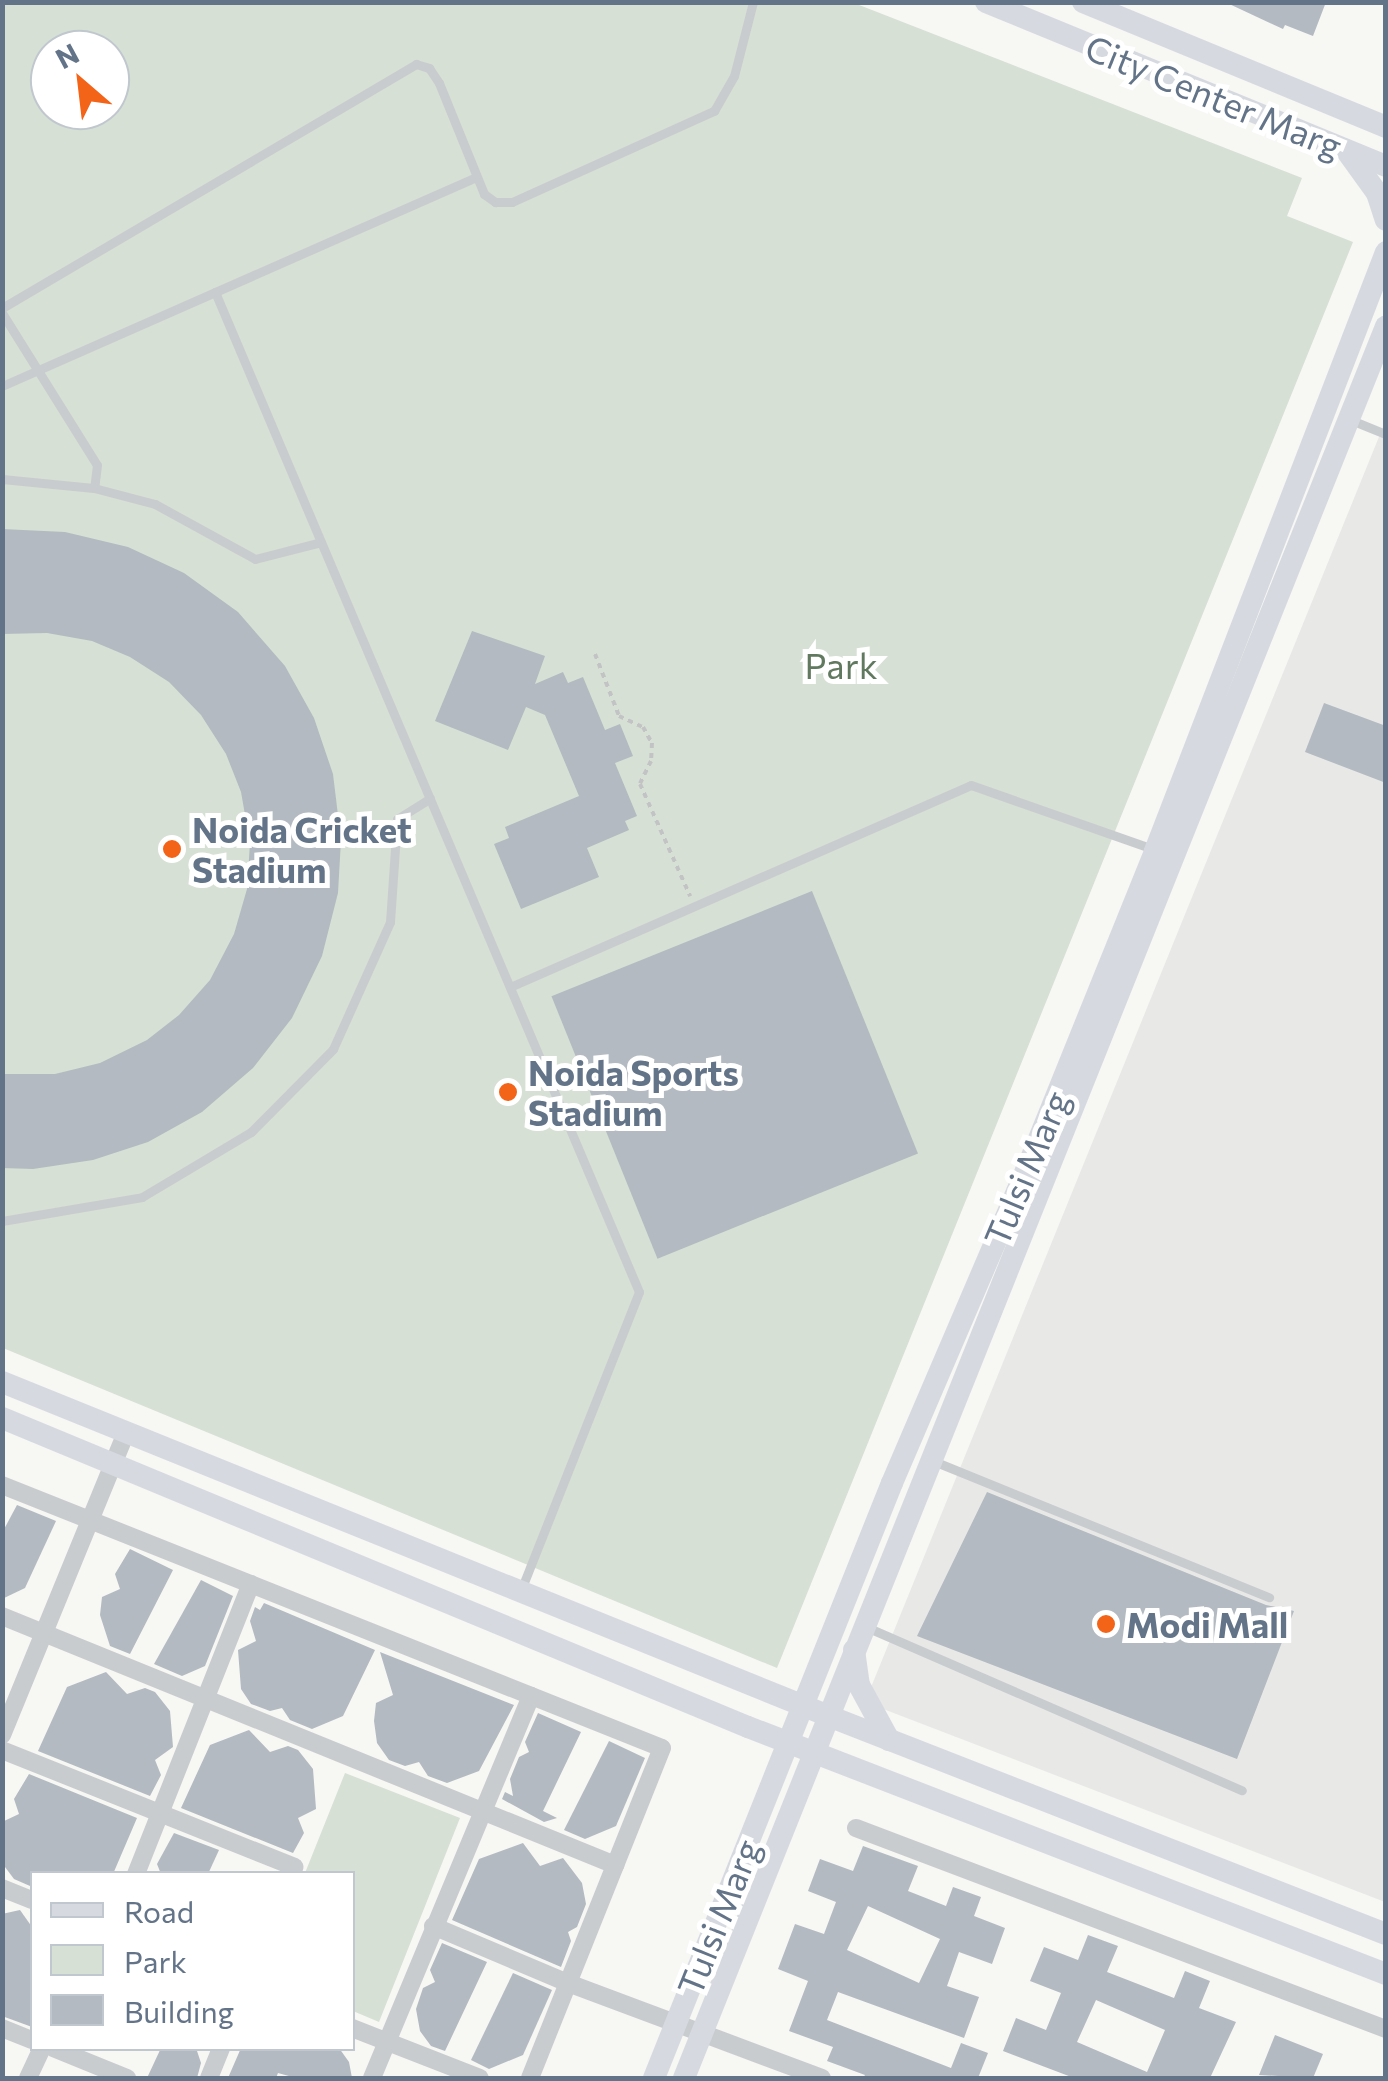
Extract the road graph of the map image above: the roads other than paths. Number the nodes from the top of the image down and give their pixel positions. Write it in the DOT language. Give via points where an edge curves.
graph roads {
  1 [pos="753,2"];
  2 [pos="986,2"];
  3 [pos="1083,2"];
  4 [pos="1386,127"];
  5 [pos="1346,150"];
  6 [pos="1386,166"];
  7 [pos="476,177"];
  8 [pos="1386,220"];
  9 [pos="1386,252"];
  10 [pos="215,292"];
  11 [pos="2,311"];
  12 [pos="1386,326"];
  13 [pos="38,370"];
  14 [pos="2,386"];
  15 [pos="1348,419"];
  16 [pos="1386,434"];
  17 [pos="2,479"];
  18 [pos="94,488"];
  19 [pos="321,542"];
  20 [pos="430,798"];
  21 [pos="1164,854"];
  22 [pos="510,987"];
  23 [pos="2,1220"];
  24 [pos="2,1382"];
  25 [pos="2,1418"];
  26 [pos="126,1432"];
  27 [pos="928,1459"];
  28 [pos="113,1464"];
  29 [pos="2,1485"];
  30 [pos="90,1520"];
  31 [pos="251,1584"];
  32 [pos="522,1588"];
  33 [pos="1269,1597"];
  34 [pos="2,1616"];
  35 [pos="44,1633"];
  36 [pos="857,1636"];
  37 [pos="530,1696"];
  38 [pos="205,1698"];
  39 [pos="803,1706"];
  40 [pos="826,1716"];
  41 [pos="2,1735"];
  42 [pos="889,1740"];
  43 [pos="789,1742"];
  44 [pos="2,1750"];
  45 [pos="813,1750"];
  46 [pos="1242,1790"];
  47 [pos="482,1812"];
  48 [pos="160,1813"];
  49 [pos="856,1828"];
  50 [pos="615,1866"];
  51 [pos="137,1871"];
  52 [pos="292,1871"];
  53 [pos="2,1888"];
  54 [pos="30,1899"];
  55 [pos="433,1926"];
  56 [pos="1386,1934"];
  57 [pos="1386,1974"];
  58 [pos="568,1982"];
  59 [pos="676,2024"];
  60 [pos="2,2028"];
  61 [pos="355,2029"];
  62 [pos="1386,2029"];
  63 [pos="702,2034"];
  64 [pos="30,2039"];
  65 [pos="388,2041"];
  66 [pos="41,2051"];
  67 [pos="63,2051"];
  68 [pos="220,2051"];
  69 [pos="28,2078"];
  70 [pos="127,2078"];
  71 [pos="210,2078"];
  72 [pos="372,2078"];
  73 [pos="480,2078"];
  74 [pos="530,2078"];
  75 [pos="654,2078"];
  76 [pos="684,2078"];
  77 [pos="822,2078"];
  1 -- 7 [label="lane" via="734,76 714,112 512,202 495,202"];
  2 -- 5 [label="street, City Center Marg"];
  3 -- 4 [label="street, City Center Marg"];
  5 -- 6 [label="street, City Center Marg"];
  5 -- 8 [label="street" via="1377,193"];
  7 -- 10 [label="lane"];
  7 -- 11 [label="lane" via="438,83 430,68 416,64"];
  9 -- 21 [label="street, Tulsi Marg"];
  10 -- 13 [label="lane"];
  10 -- 19 [label="lane"];
  11 -- 13 [label="lane"];
  12 -- 15 [label="street, Tulsi Marg"];
  13 -- 14 [label="lane"];
  13 -- 18 [label="lane" via="98,466"];
  15 -- 16 [label="lane"];
  15 -- 21 [label="street, Tulsi Marg"];
  17 -- 18 [label="lane"];
  18 -- 19 [label="lane" via="155,504 255,559"];
  19 -- 20 [label="lane"];
  20 -- 22 [label="lane"];
  20 -- 23 [label="lane" via="398,819 390,922 333,1049 251,1132 142,1197"];
  21 -- 22 [label="lane" via="971,785"];
  21 -- 27 [label="street, Tulsi Marg"];
  21 -- 39 [label="street, Tulsi Marg"];
  22 -- 32 [label="lane" via="638,1292"];
  24 -- 26 [label="street"];
  25 -- 28 [label="street"];
  26 -- 28 [label="street"];
  26 -- 32 [label="street"];
  27 -- 33 [label="lane"];
  27 -- 36 [label="street, Tulsi Marg"];
  28 -- 30 [label="street"];
  28 -- 43 [label="street"];
  29 -- 30 [label="street"];
  30 -- 31 [label="street"];
  30 -- 35 [label="street"];
  31 -- 37 [label="street"];
  31 -- 38 [label="street"];
  32 -- 39 [label="street"];
  34 -- 35 [label="street"];
  35 -- 38 [label="street"];
  35 -- 41 [label="street"];
  36 -- 40 [label="street, Tulsi Marg"];
  36 -- 42 [label="street" via="859,1685"];
  36 -- 46 [label="lane"];
  37 -- 47 [label="street"];
  37 -- 50 [label="street" via="662,1748"];
  38 -- 47 [label="street"];
  38 -- 48 [label="street"];
  39 -- 40 [label="street"];
  39 -- 43 [label="street, Tulsi Marg"];
  40 -- 42 [label="street"];
  40 -- 45 [label="street, Tulsi Marg"];
  42 -- 56 [label="street"];
  43 -- 45 [label="street"];
  43 -- 59 [label="street, Tulsi Marg"];
  44 -- 48 [label="street"];
  45 -- 57 [label="street"];
  45 -- 63 [label="street, Tulsi Marg"];
  47 -- 50 [label="street"];
  47 -- 55 [label="street"];
  48 -- 51 [label="street"];
  48 -- 52 [label="street"];
  49 -- 62 [label="street"];
  50 -- 58 [label="street"];
  53 -- 54 [label="street"];
  55 -- 58 [label="street"];
  55 -- 65 [label="street"];
  58 -- 59 [label="street"];
  58 -- 74 [label="street"];
  59 -- 63 [label="street"];
  59 -- 75 [label="street, Tulsi Marg"];
  60 -- 64 [label="street"];
  61 -- 65 [label="street"];
  63 -- 76 [label="street, Tulsi Marg"];
  63 -- 77 [label="street"];
  65 -- 72 [label="street"];
  65 -- 73 [label="street"];
  66 -- 69 [label="street"];
  67 -- 70 [label="street"];
  68 -- 71 [label="street"];
}
